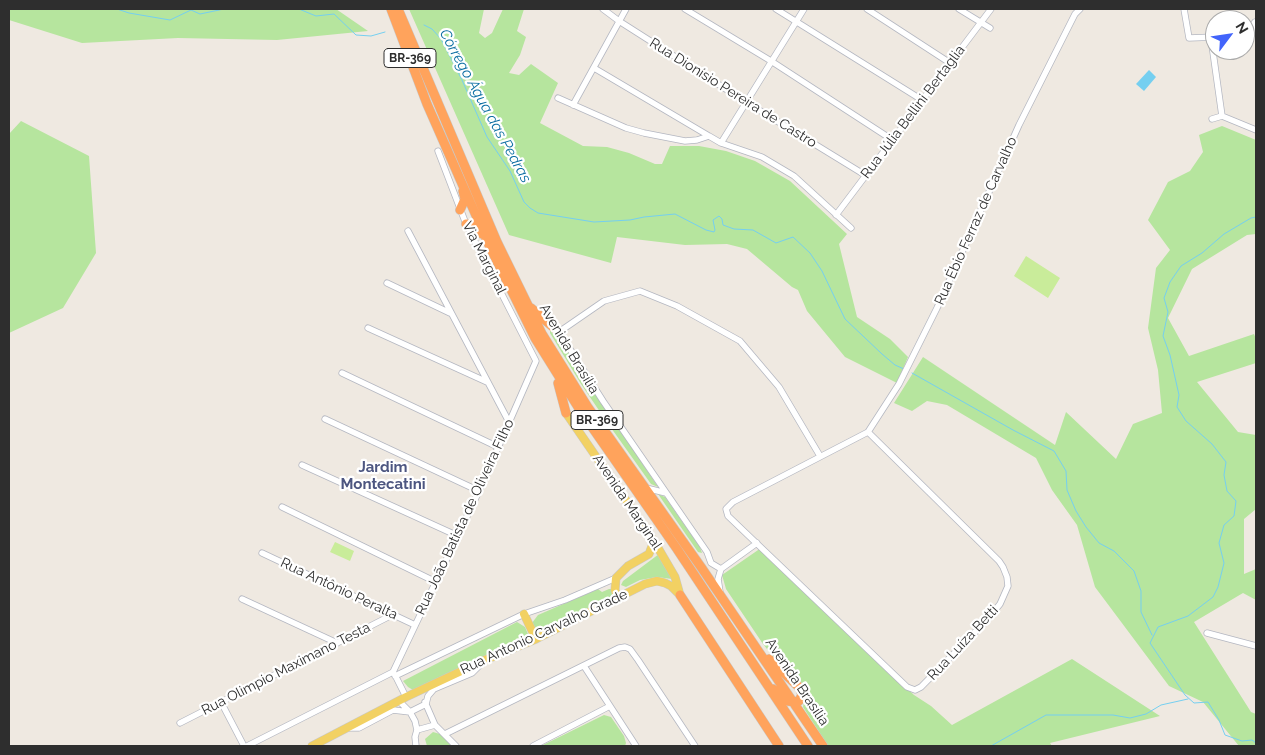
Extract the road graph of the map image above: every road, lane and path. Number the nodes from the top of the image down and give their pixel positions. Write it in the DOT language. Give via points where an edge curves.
graph roads {
  1 [pos="392,9"];
  2 [pos="603,9"];
  3 [pos="626,9"];
  4 [pos="685,9"];
  5 [pos="776,9"];
  6 [pos="804,9"];
  7 [pos="867,9"];
  8 [pos="959,9"];
  9 [pos="990,9"];
  10 [pos="1080,9"];
  11 [pos="1184,9"];
  12 [pos="619,21"];
  13 [pos="796,22"];
  14 [pos="980,22"];
  15 [pos="1256,22"];
  16 [pos="990,28"];
  17 [pos="1256,30"];
  18 [pos="1205,37"];
  19 [pos="1216,60"];
  20 [pos="772,62"];
  21 [pos="950,62"];
  22 [pos="594,68"];
  23 [pos="558,98"];
  24 [pos="922,100"];
  25 [pos="746,102"];
  26 [pos="573,105"];
  27 [pos="1222,116"];
  28 [pos="1212,120"];
  29 [pos="1256,130"];
  30 [pos="709,136"];
  31 [pos="891,139"];
  32 [pos="721,143"];
  33 [pos="438,151"];
  34 [pos="457,169"];
  35 [pos="865,175"];
  36 [pos="460,210"];
  37 [pos="836,215"];
  38 [pos="466,224"];
  39 [pos="851,228"];
  40 [pos="408,231"];
  41 [pos="490,245"];
  42 [pos="386,283"];
  43 [pos="526,304"];
  44 [pos="451,313"];
  45 [pos="368,328"];
  46 [pos="559,332"];
  47 [pos="536,361"];
  48 [pos="552,367"];
  49 [pos="342,372"];
  50 [pos="487,382"];
  51 [pos="566,413"];
  52 [pos="324,419"];
  53 [pos="509,422"];
  54 [pos="868,432"];
  55 [pos="498,447"];
  56 [pos="820,456"];
  57 [pos="302,465"];
  58 [pos="644,488"];
  59 [pos="479,491"];
  60 [pos="666,493"];
  61 [pos="282,507"];
  62 [pos="458,536"];
  63 [pos="654,541"];
  64 [pos="757,543"];
  65 [pos="262,552"];
  66 [pos="706,552"];
  67 [pos="702,567"];
  68 [pos="721,569"];
  69 [pos="616,578"];
  70 [pos="436,582"];
  71 [pos="680,595"];
  72 [pos="720,595"];
  73 [pos="618,598"];
  74 [pos="242,599"];
  75 [pos="524,614"];
  76 [pos="392,615"];
  77 [pos="416,625"];
  78 [pos="746,632"];
  79 [pos="1207,633"];
  80 [pos="536,639"];
  81 [pos="336,643"];
  82 [pos="1256,646"];
  83 [pos="485,660"];
  84 [pos="584,666"];
  85 [pos="394,674"];
  86 [pos="762,680"];
  87 [pos="423,689"];
  88 [pos="403,699"];
  89 [pos="221,702"];
  90 [pos="794,702"];
  91 [pos="426,704"];
  92 [pos="610,706"];
  93 [pos="410,712"];
  94 [pos="180,723"];
  95 [pos="435,725"];
  96 [pos="346,728"];
  97 [pos="417,730"];
  98 [pos="445,734"];
  99 [pos="246,746"];
  100 [pos="312,746"];
  101 [pos="416,746"];
  102 [pos="456,746"];
  103 [pos="533,746"];
  104 [pos="636,746"];
  105 [pos="696,746"];
  106 [pos="779,746"];
  107 [pos="808,746"];
  108 [pos="824,746"];
  1 -- 34 [label="highway, Avenida Brasília / BR-369" via="427,104"];
  1 -- 43 [label="highway, Avenida Brasília / BR-369"];
  2 -- 12 [label="street, Rua Dionísio Pereira de Castro"];
  3 -- 12 [label="street"];
  4 -- 20 [label="street"];
  5 -- 13 [label="street"];
  6 -- 13 [label="street"];
  7 -- 21 [label="street"];
  8 -- 14 [label="street"];
  9 -- 14 [label="street, Rua Júlia Bellini Bertaglia"];
  10 -- 54 [label="street, Rua Ébio Ferraz de Carvalho" via="1019,125 937,308 899,384"];
  11 -- 18 [label="street" via="1189,38"];
  12 -- 22 [label="street"];
  12 -- 25 [label="street, Rua Dionísio Pereira de Castro"];
  13 -- 20 [label="street"];
  13 -- 24 [label="street"];
  14 -- 16 [label="street"];
  14 -- 21 [label="street, Rua Júlia Bellini Bertaglia"];
  15 -- 17 [label="street"];
  19 -- 27 [label="street"];
  20 -- 25 [label="street"];
  20 -- 31 [label="street"];
  21 -- 24 [label="street, Rua Júlia Bellini Bertaglia"];
  22 -- 26 [label="street"];
  22 -- 30 [label="street"];
  23 -- 26 [label="street"];
  24 -- 31 [label="street, Rua Júlia Bellini Bertaglia"];
  25 -- 32 [label="street"];
  25 -- 35 [label="street, Rua Dionísio Pereira de Castro"];
  26 -- 30 [label="street" via="653,136 685,141"];
  27 -- 28 [label="street"];
  27 -- 29 [label="street"];
  30 -- 32 [label="street"];
  31 -- 35 [label="street, Rua Júlia Bellini Bertaglia"];
  32 -- 37 [label="street" via="784,168"];
  33 -- 36 [label="street, Via Marginal"];
  34 -- 36 [label="highway" via="465,199"];
  34 -- 41 [label="highway, Avenida Brasília / BR-369"];
  35 -- 37 [label="street, Rua Júlia Bellini Bertaglia"];
  36 -- 38 [label="street, Via Marginal"];
  37 -- 39 [label="street"];
  38 -- 41 [label="highway" via="478,228"];
  38 -- 47 [label="street, Via Marginal"];
  40 -- 44 [label="street"];
  41 -- 48 [label="highway, Avenida Brasília / BR-369" via="534,338"];
  42 -- 44 [label="street"];
  43 -- 46 [label="highway"];
  43 -- 58 [label="highway, Avenida Brasília / BR-369" via="578,392"];
  44 -- 50 [label="street"];
  45 -- 50 [label="street"];
  46 -- 56 [label="street" via="604,301 640,291 677,306 740,341 779,387"];
  46 -- 60 [label="street"];
  47 -- 53 [label="street, Rua João Batista de Oliveira Filho"];
  48 -- 51 [label="highway"];
  48 -- 86 [label="highway, Avenida Brasília / BR-369"];
  49 -- 55 [label="street"];
  50 -- 53 [label="street"];
  51 -- 63 [label="main road, Avenida Marginal"];
  52 -- 59 [label="street"];
  53 -- 55 [label="street, Rua João Batista de Oliveira Filho"];
  54 -- 56 [label="street"];
  54 -- 64 [label="street, Rua Luíza Betti" via="999,561 1007,576 1008,586 1000,604 921,687 912,690 907,687"];
  55 -- 59 [label="street, Rua João Batista de Oliveira Filho"];
  56 -- 64 [label="street, Rua Luíza Betti" via="726,509 728,516"];
  57 -- 62 [label="street"];
  58 -- 60 [label="street"];
  58 -- 67 [label="highway, Avenida Brasília / BR-369"];
  59 -- 62 [label="street, Rua João Batista de Oliveira Filho"];
  60 -- 66 [label="street"];
  61 -- 70 [label="street"];
  62 -- 70 [label="street, Rua João Batista de Oliveira Filho"];
  63 -- 69 [label="main road, Rua Antonio Carvalho Grade" via="649,554 628,566"];
  63 -- 71 [label="main road, Avenida Marginal" via="675,577"];
  64 -- 68 [label="street"];
  65 -- 76 [label="street, Rua Antônio Peralta"];
  66 -- 67 [label="street"];
  66 -- 68 [label="street" via="711,563"];
  67 -- 72 [label="highway, Avenida Brasília / BR-369"];
  68 -- 72 [label="street" via="718,579"];
  69 -- 73 [label="main road"];
  69 -- 75 [label="street"];
  70 -- 77 [label="street, Rua João Batista de Oliveira Filho"];
  71 -- 73 [label="main road, Rua Antonio Carvalho Grade" via="665,582 657,581"];
  71 -- 106 [label="highway"];
  72 -- 78 [label="highway, Avenida Brasília / BR-369"];
  73 -- 80 [label="main road, Rua Antonio Carvalho Grade"];
  74 -- 81 [label="street"];
  75 -- 80 [label="main road"];
  75 -- 85 [label="street"];
  76 -- 77 [label="street, Rua Antônio Peralta"];
  76 -- 81 [label="street, Rua Olimpio Maximano Testa"];
  77 -- 85 [label="street, Rua João Batista de Oliveira Filho"];
  78 -- 90 [label="highway, Avenida Brasília / BR-369"];
  78 -- 90 [label="highway" via="800,688 802,698"];
  79 -- 82 [label="street"];
  80 -- 83 [label="main road, Rua Antonio Carvalho Grade"];
  81 -- 89 [label="street, Rua Olimpio Maximano Testa"];
  83 -- 87 [label="main road, Rua Antonio Carvalho Grade"];
  83 -- 91 [label="street" via="472,672 434,689"];
  84 -- 92 [label="street"];
  84 -- 98 [label="street"];
  84 -- 105 [label="street" via="619,648 630,649"];
  85 -- 88 [label="street"];
  85 -- 99 [label="street"];
  86 -- 90 [label="highway" via="783,698"];
  86 -- 107 [label="highway, Avenida Brasília / BR-369"];
  87 -- 88 [label="main road, Rua Antonio Carvalho Grade"];
  87 -- 91 [label="street"];
  88 -- 93 [label="street"];
  88 -- 96 [label="main road, Rua Antonio Carvalho Grade"];
  89 -- 94 [label="street, Rua Olimpio Maximano Testa"];
  89 -- 99 [label="street"];
  90 -- 108 [label="highway, Avenida Brasília / BR-369"];
  91 -- 93 [label="street"];
  91 -- 95 [label="street"];
  92 -- 103 [label="street"];
  92 -- 104 [label="street"];
  93 -- 96 [label="street" via="392,710 359,728"];
  93 -- 97 [label="street"];
  95 -- 97 [label="street"];
  95 -- 98 [label="street"];
  96 -- 100 [label="main road, Rua Antonio Carvalho Grade"];
  97 -- 101 [label="street"];
  98 -- 102 [label="street"];
}
